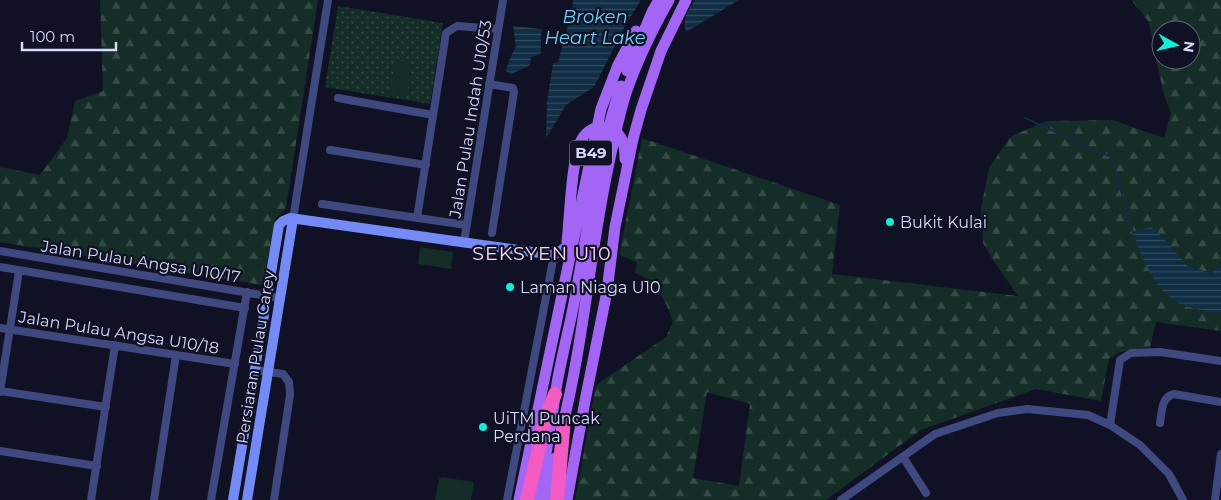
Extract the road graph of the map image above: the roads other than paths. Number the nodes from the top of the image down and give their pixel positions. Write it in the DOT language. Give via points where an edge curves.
graph roads {
  1 [pos="328,0"];
  2 [pos="503,0"];
  3 [pos="669,0"];
  4 [pos="686,0"];
  5 [pos="656,5"];
  6 [pos="498,29"];
  7 [pos="490,84"];
  8 [pos="338,98"];
  9 [pos="433,115"];
  10 [pos="330,150"];
  11 [pos="426,165"];
  12 [pos="622,187"];
  13 [pos="322,204"];
  14 [pos="417,218"];
  15 [pos="293,219"];
  16 [pos="466,225"];
  17 [pos="492,233"];
  18 [pos="464,242"];
  19 [pos="566,247"];
  20 [pos="0,251"];
  21 [pos="554,255"];
  22 [pos="0,267"];
  23 [pos="19,270"];
  24 [pos="248,292"];
  25 [pos="268,296"];
  26 [pos="279,298"];
  27 [pos="245,308"];
  28 [pos="558,308"];
  29 [pos="0,328"];
  30 [pos="10,329"];
  31 [pos="115,345"];
  32 [pos="176,355"];
  33 [pos="1221,361"];
  34 [pos="235,364"];
  35 [pos="256,370"];
  36 [pos="268,372"];
  37 [pos="0,392"];
  38 [pos="555,394"];
  39 [pos="1221,402"];
  40 [pos="106,407"];
  41 [pos="564,419"];
  42 [pos="1160,424"];
  43 [pos="1110,425"];
  44 [pos="0,451"];
  45 [pos="1221,454"];
  46 [pos="902,456"];
  47 [pos="97,466"];
  48 [pos="926,493"];
  49 [pos="91,500"];
  50 [pos="154,500"];
  51 [pos="211,500"];
  52 [pos="233,500"];
  53 [pos="247,500"];
  54 [pos="274,500"];
  55 [pos="507,500"];
  56 [pos="519,500"];
  57 [pos="528,500"];
  58 [pos="537,500"];
  59 [pos="548,500"];
  60 [pos="557,500"];
  61 [pos="567,500"];
  62 [pos="841,500"];
  63 [pos="1183,500"];
  64 [pos="1214,500"];
  1 -- 15 [label="street"];
  2 -- 6 [label="street, Jalan Pulau Indah U10/53"];
  3 -- 41 [label="main road, B49" via="634,73 620,116 599,213 582,328"];
  4 -- 12 [label="main road" via="666,38 651,80"];
  5 -- 28 [label="main road, B49" via="629,44 601,109"];
  5 -- 38 [label="main road, B49" via="612,113"];
  6 -- 7 [label="street, Jalan Pulau Indah U10/53"];
  6 -- 9 [label="street" via="457,26 446,33"];
  7 -- 16 [label="street, Jalan Pulau Indah U10/53"];
  7 -- 17 [label="street" via="510,86 514,92"];
  8 -- 9 [label="street"];
  9 -- 11 [label="street"];
  10 -- 11 [label="street"];
  11 -- 14 [label="street"];
  12 -- 19 [label="main road" via="625,156 622,138 606,127 589,130 577,152"];
  12 -- 61 [label="main road" via="607,291"];
  13 -- 14 [label="street"];
  14 -- 16 [label="street"];
  15 -- 18 [label="street"];
  15 -- 25 [label="street, Persiaran Pulau Carey" via="279,225"];
  15 -- 26 [label="street, Persiaran Pulau Carey"];
  16 -- 18 [label="street, Jalan Pulau Indah U10/53"];
  18 -- 21 [label="street"];
  19 -- 21 [label="street"];
  19 -- 28 [label="main road"];
  20 -- 24 [label="street, Jalan Pulau Angsa U10/17"];
  21 -- 55 [label="street"];
  22 -- 23 [label="street"];
  23 -- 27 [label="street"];
  23 -- 30 [label="street"];
  24 -- 25 [label="street"];
  24 -- 27 [label="street, Jalan Pulau Angsa U10/17"];
  25 -- 26 [label="street"];
  25 -- 35 [label="street, Persiaran Pulau Carey"];
  26 -- 36 [label="street, Persiaran Pulau Carey"];
  27 -- 34 [label="street, Jalan Pulau Angsa U10/17"];
  28 -- 56 [label="main road, B49"];
  29 -- 30 [label="street, Jalan Pulau Angsa U10/18"];
  30 -- 31 [label="street, Jalan Pulau Angsa U10/18"];
  30 -- 37 [label="street"];
  31 -- 32 [label="street, Jalan Pulau Angsa U10/18"];
  31 -- 40 [label="street"];
  32 -- 34 [label="street, Jalan Pulau Angsa U10/18"];
  32 -- 50 [label="street"];
  33 -- 43 [label="street" via="1160,352 1131,353 1120,360"];
  34 -- 51 [label="street, Jalan Pulau Angsa U10/17"];
  35 -- 36 [label="street"];
  35 -- 52 [label="street, Persiaran Pulau Carey"];
  36 -- 53 [label="street, Persiaran Pulau Carey"];
  36 -- 54 [label="street" via="283,374 289,382 290,395"];
  37 -- 40 [label="street"];
  38 -- 57 [label="highway" via="546,418"];
  38 -- 58 [label="main road, B49" via="554,416"];
  39 -- 42 [label="street" via="1168,395 1164,399"];
  40 -- 47 [label="street"];
  41 -- 59 [label="main road, B49"];
  41 -- 60 [label="highway"];
  43 -- 46 [label="street" via="1079,414 1027,409 998,413 935,434"];
  43 -- 63 [label="street" via="1140,445 1169,474"];
  44 -- 47 [label="street"];
  45 -- 64 [label="street"];
  46 -- 48 [label="street"];
  46 -- 62 [label="street"];
  47 -- 49 [label="street"];
}
